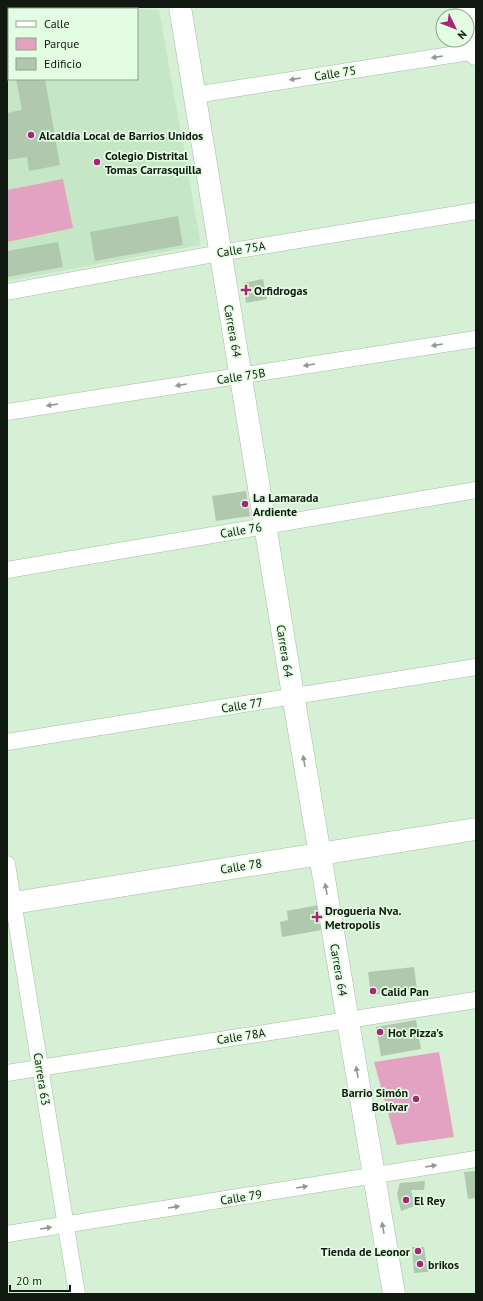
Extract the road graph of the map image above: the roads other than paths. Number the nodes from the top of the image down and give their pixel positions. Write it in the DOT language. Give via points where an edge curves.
graph roads {
  1 [pos="180,7"];
  2 [pos="476,52"];
  3 [pos="195,95"];
  4 [pos="476,210"];
  5 [pos="220,252"];
  6 [pos="7,292"];
  7 [pos="476,339"];
  8 [pos="241,376"];
  9 [pos="7,412"];
  10 [pos="476,490"];
  11 [pos="265,526"];
  12 [pos="7,570"];
  13 [pos="476,667"];
  14 [pos="293,697"];
  15 [pos="7,742"];
  16 [pos="476,829"];
  17 [pos="320,854"];
  18 [pos="7,864"];
  19 [pos="10,904"];
  20 [pos="476,1000"];
  21 [pos="348,1020"];
  22 [pos="40,1068"];
  23 [pos="7,1073"];
  24 [pos="476,1159"];
  25 [pos="374,1175"];
  26 [pos="66,1225"];
  27 [pos="7,1234"];
  28 [pos="78,1294"];
  29 [pos="394,1294"];
  1 -- 3 [label="street, Carrera 64"];
  2 -- 3 [label="street, Calle 75, one-way"];
  3 -- 5 [label="street, Carrera 64"];
  4 -- 5 [label="street, Calle 75A"];
  5 -- 6 [label="street, Calle 75A"];
  5 -- 8 [label="street, Carrera 64"];
  7 -- 8 [label="street, Calle 75B, one-way"];
  8 -- 9 [label="street, Calle 75B, one-way"];
  8 -- 11 [label="street, Carrera 64"];
  10 -- 11 [label="street, Calle 76"];
  11 -- 12 [label="street, Calle 76"];
  11 -- 14 [label="street, Carrera 64"];
  13 -- 14 [label="street, Calle 77"];
  14 -- 15 [label="street, Calle 77"];
  17 -- 14 [label="street, Carrera 64, one-way"];
  16 -- 17 [label="street, Calle 78"];
  17 -- 19 [label="street, Calle 78"];
  21 -- 17 [label="street, Carrera 64, one-way"];
  18 -- 19 [label="street, Carrera 63"];
  19 -- 22 [label="street, Carrera 63"];
  20 -- 21 [label="street, Calle 78A"];
  21 -- 22 [label="street, Calle 78A"];
  25 -- 21 [label="street, Carrera 64, one-way"];
  22 -- 23 [label="street, Calle 78A"];
  22 -- 26 [label="street, Carrera 63"];
  25 -- 24 [label="street, Calle 79, one-way"];
  26 -- 25 [label="street, Calle 79, one-way"];
  29 -- 25 [label="street, Carrera 64, one-way"];
  27 -- 26 [label="street, Calle 79, one-way"];
  26 -- 28 [label="street, Carrera 63"];
}
